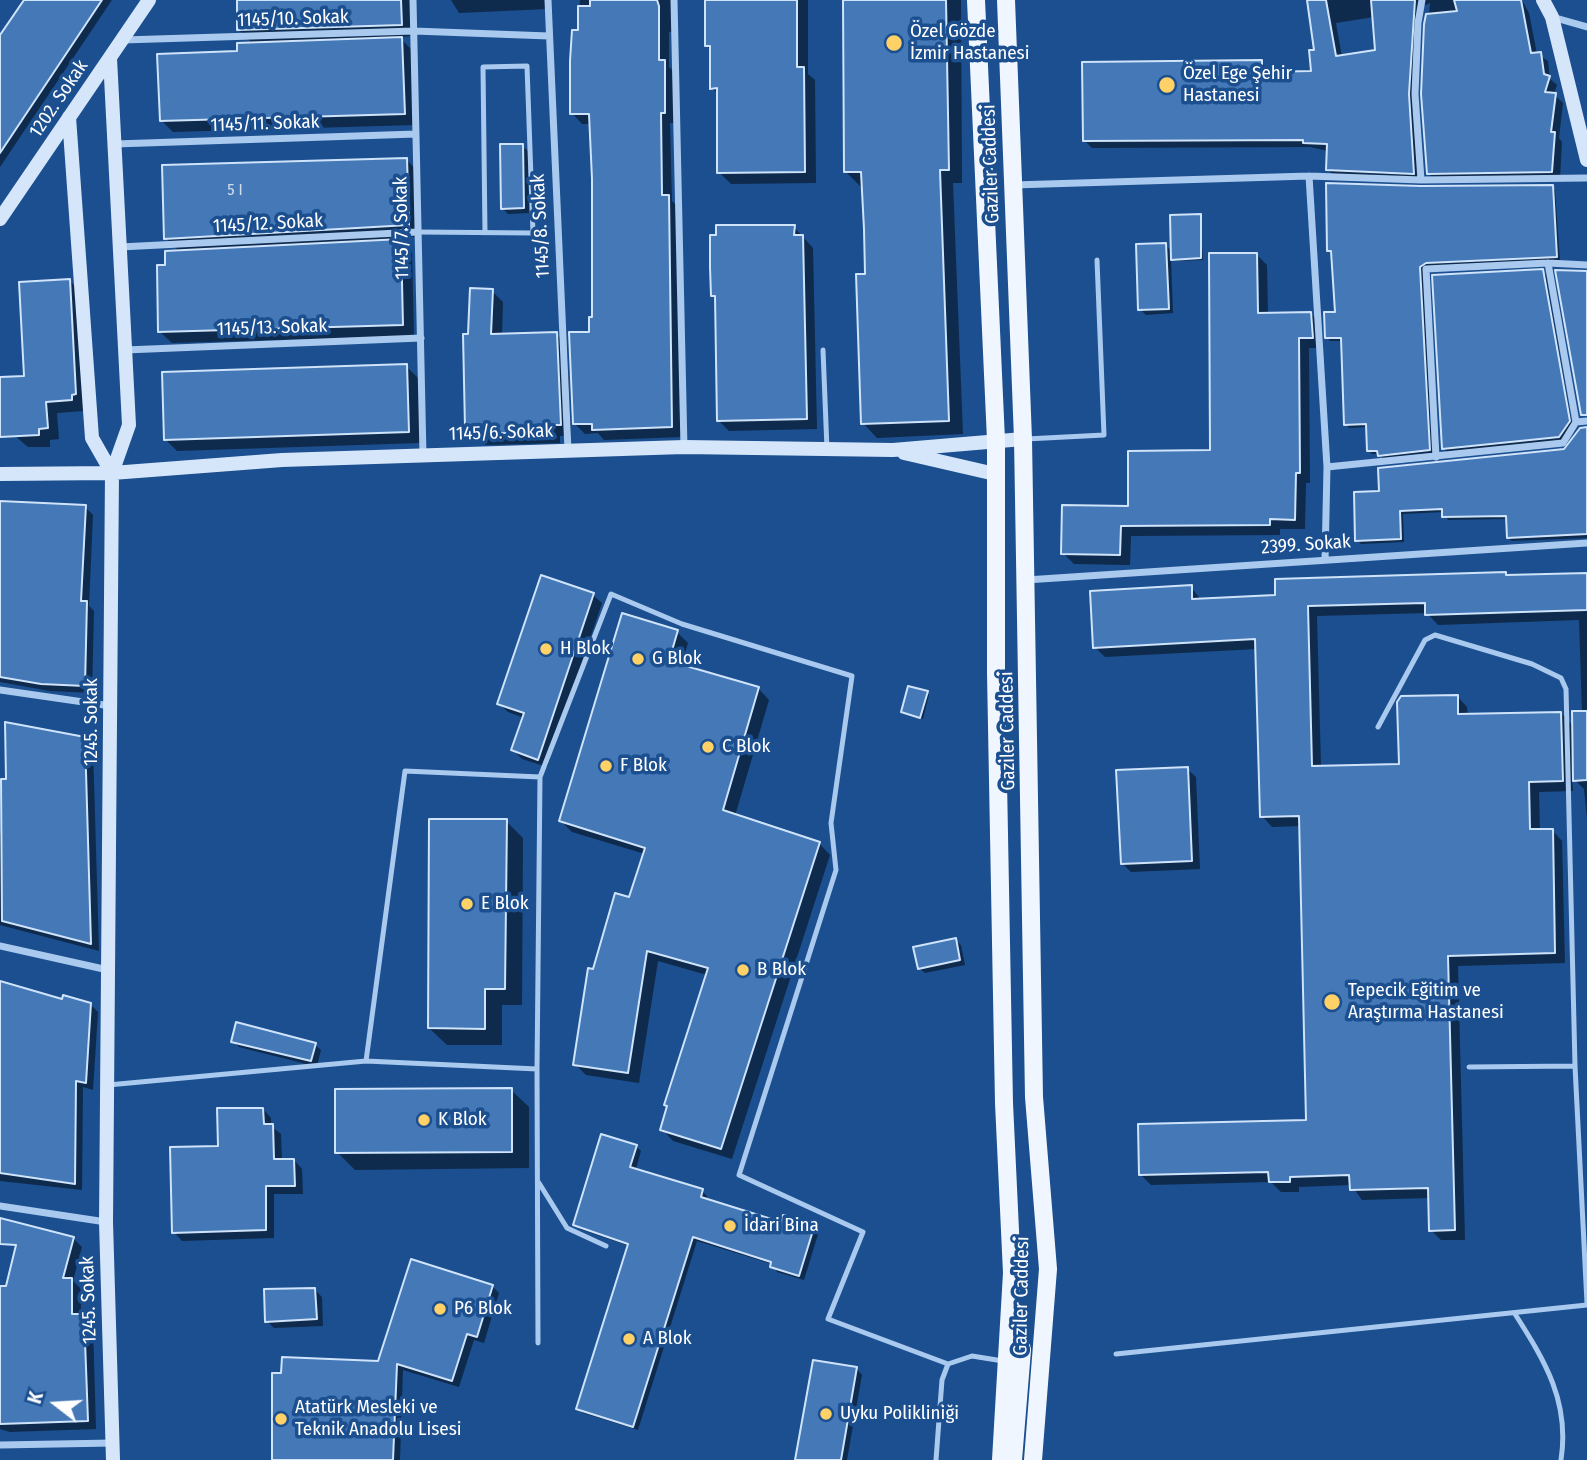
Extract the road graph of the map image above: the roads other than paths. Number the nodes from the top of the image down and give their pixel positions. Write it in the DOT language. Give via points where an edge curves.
graph roads {
  1 [pos="149,0"];
  2 [pos="413,0"];
  3 [pos="548,0"];
  4 [pos="674,0"];
  5 [pos="976,0"];
  6 [pos="1006,0"];
  7 [pos="1422,0"];
  8 [pos="1543,0"];
  9 [pos="1552,17"];
  10 [pos="1587,27"];
  11 [pos="414,31"];
  12 [pos="549,36"];
  13 [pos="122,40"];
  14 [pos="110,58"];
  15 [pos="69,117"];
  16 [pos="416,134"];
  17 [pos="114,144"];
  18 [pos="1587,160"];
  19 [pos="1309,176"];
  20 [pos="1587,178"];
  21 [pos="1421,180"];
  22 [pos="1012,185"];
  23 [pos="0,219"];
  24 [pos="418,232"];
  25 [pos="485,233"];
  26 [pos="120,247"];
  27 [pos="1097,260"];
  28 [pos="1548,263"];
  29 [pos="1587,265"];
  30 [pos="421,338"];
  31 [pos="125,350"];
  32 [pos="823,350"];
  33 [pos="1587,421"];
  34 [pos="1576,422"];
  35 [pos="1023,439"];
  36 [pos="996,440"];
  37 [pos="684,447"];
  38 [pos="828,449"];
  39 [pos="568,450"];
  40 [pos="893,450"];
  41 [pos="423,455"];
  42 [pos="1436,457"];
  43 [pos="1327,467"];
  44 [pos="112,473"];
  45 [pos="0,474"];
  46 [pos="995,474"];
  47 [pos="1587,543"];
  48 [pos="1325,560"];
  49 [pos="1026,580"];
  50 [pos="0,690"];
  51 [pos="112,706"];
  52 [pos="1378,727"];
  53 [pos="540,777"];
  54 [pos="0,946"];
  55 [pos="109,971"];
  56 [pos="366,1061"];
  57 [pos="1575,1066"];
  58 [pos="1469,1068"];
  59 [pos="537,1069"];
  60 [pos="108,1085"];
  61 [pos="537,1180"];
  62 [pos="0,1206"];
  63 [pos="106,1222"];
  64 [pos="606,1246"];
  65 [pos="1587,1304"];
  66 [pos="1011,1308"];
  67 [pos="1515,1314"];
  68 [pos="538,1343"];
  69 [pos="1116,1354"];
  70 [pos="1009,1362"];
  71 [pos="948,1364"];
  72 [pos="113,1443"];
  73 [pos="0,1445"];
  74 [pos="113,1460"];
  75 [pos="936,1460"];
  76 [pos="1001,1460"];
  77 [pos="1013,1460"];
  78 [pos="1033,1460"];
  79 [pos="1562,1460"];
  1 -- 13 [label="street, 1202. Sokak"];
  2 -- 11 [label="street, 1145/7. Sokak"];
  3 -- 12 [label="street, 1145/8. Sokak"];
  4 -- 37 [label="street"];
  5 -- 36 [label="main road, Gaziler Caddesi"];
  6 -- 22 [label="main road, Gaziler Caddesi"];
  7 -- 21 [label="street" via="1415,94"];
  8 -- 9 [label="street"];
  9 -- 10 [label="street"];
  9 -- 18 [label="street"];
  11 -- 12 [label="street, 1145/10. Sokak"];
  11 -- 13 [label="street, 1145/10. Sokak"];
  11 -- 16 [label="street, 1145/7. Sokak"];
  12 -- 39 [label="street, 1145/8. Sokak"];
  13 -- 14 [label="street, 1202. Sokak"];
  14 -- 15 [label="street, 1202. Sokak"];
  14 -- 17 [label="street"];
  15 -- 23 [label="street, 1202. Sokak"];
  15 -- 44 [label="street" via="92,438"];
  16 -- 17 [label="street, 1145/11. Sokak"];
  16 -- 24 [label="street, 1145/7. Sokak"];
  17 -- 26 [label="street"];
  19 -- 21 [label="street"];
  19 -- 22 [label="street"];
  19 -- 43 [label="street"];
  20 -- 21 [label="street"];
  22 -- 35 [label="main road, Gaziler Caddesi"];
  24 -- 25 [label="lane"];
  24 -- 26 [label="street, 1145/12. Sokak"];
  24 -- 30 [label="street, 1145/7. Sokak"];
  25 -- 25 [label="lane" via="483,67 527,66 533,233"];
  26 -- 31 [label="street"];
  27 -- 35 [label="lane" via="1104,435"];
  28 -- 29 [label="street"];
  28 -- 34 [label="street"];
  28 -- 42 [label="street" via="1426,269"];
  30 -- 31 [label="street, 1145/13. Sokak"];
  30 -- 41 [label="street, 1145/7. Sokak"];
  31 -- 44 [label="street" via="129,425"];
  32 -- 38 [label="lane"];
  33 -- 34 [label="street"];
  34 -- 42 [label="street" via="1563,443"];
  35 -- 36 [label="street, 1145/6. Sokak"];
  35 -- 49 [label="main road, Gaziler Caddesi"];
  36 -- 40 [label="street, 1145/6. Sokak"];
  36 -- 46 [label="main road, Gaziler Caddesi"];
  37 -- 38 [label="street, 1145/6. Sokak"];
  37 -- 39 [label="street, 1145/6. Sokak"];
  38 -- 40 [label="street, 1145/6. Sokak"];
  39 -- 41 [label="street, 1145/6. Sokak"];
  40 -- 46 [label="street, 1145/6. Sokak"];
  41 -- 44 [label="street, 1145/6. Sokak"];
  42 -- 43 [label="street"];
  43 -- 48 [label="street"];
  44 -- 45 [label="street, 1145/6. Sokak"];
  44 -- 51 [label="street, 1245. Sokak"];
  46 -- 66 [label="main road, Gaziler Caddesi"];
  47 -- 48 [label="street, 2399. Sokak"];
  48 -- 49 [label="street, 2399. Sokak"];
  49 -- 78 [label="main road, Gaziler Caddesi" via="1034,1097 1048,1269"];
  50 -- 51 [label="street"];
  51 -- 55 [label="street, 1245. Sokak"];
  52 -- 57 [label="lane" via="1424,640 1435,635 1532,664 1561,678 1566,689"];
  53 -- 56 [label="lane" via="405,771"];
  53 -- 59 [label="lane"];
  53 -- 71 [label="lane" via="611,594 682,624 852,676 831,823 836,870 739,1175 863,1232 828,1319"];
  54 -- 55 [label="street"];
  55 -- 60 [label="street, 1245. Sokak"];
  56 -- 59 [label="lane"];
  56 -- 60 [label="lane"];
  57 -- 58 [label="lane"];
  57 -- 65 [label="lane"];
  59 -- 61 [label="lane"];
  60 -- 63 [label="street, 1245. Sokak"];
  61 -- 64 [label="lane" via="567,1228"];
  61 -- 68 [label="lane"];
  62 -- 63 [label="street"];
  63 -- 72 [label="street, 1245. Sokak"];
  65 -- 67 [label="lane"];
  66 -- 70 [label="main road, Gaziler Caddesi"];
  66 -- 77 [label="main road" via="1023,1350"];
  67 -- 69 [label="lane"];
  67 -- 79 [label="lane" via="1555,1382"];
  70 -- 71 [label="lane" via="972,1356"];
  70 -- 76 [label="main road, Gaziler Caddesi"];
  71 -- 75 [label="lane" via="942,1380"];
  72 -- 73 [label="street"];
  72 -- 74 [label="street, 1245. Sokak"];
}
